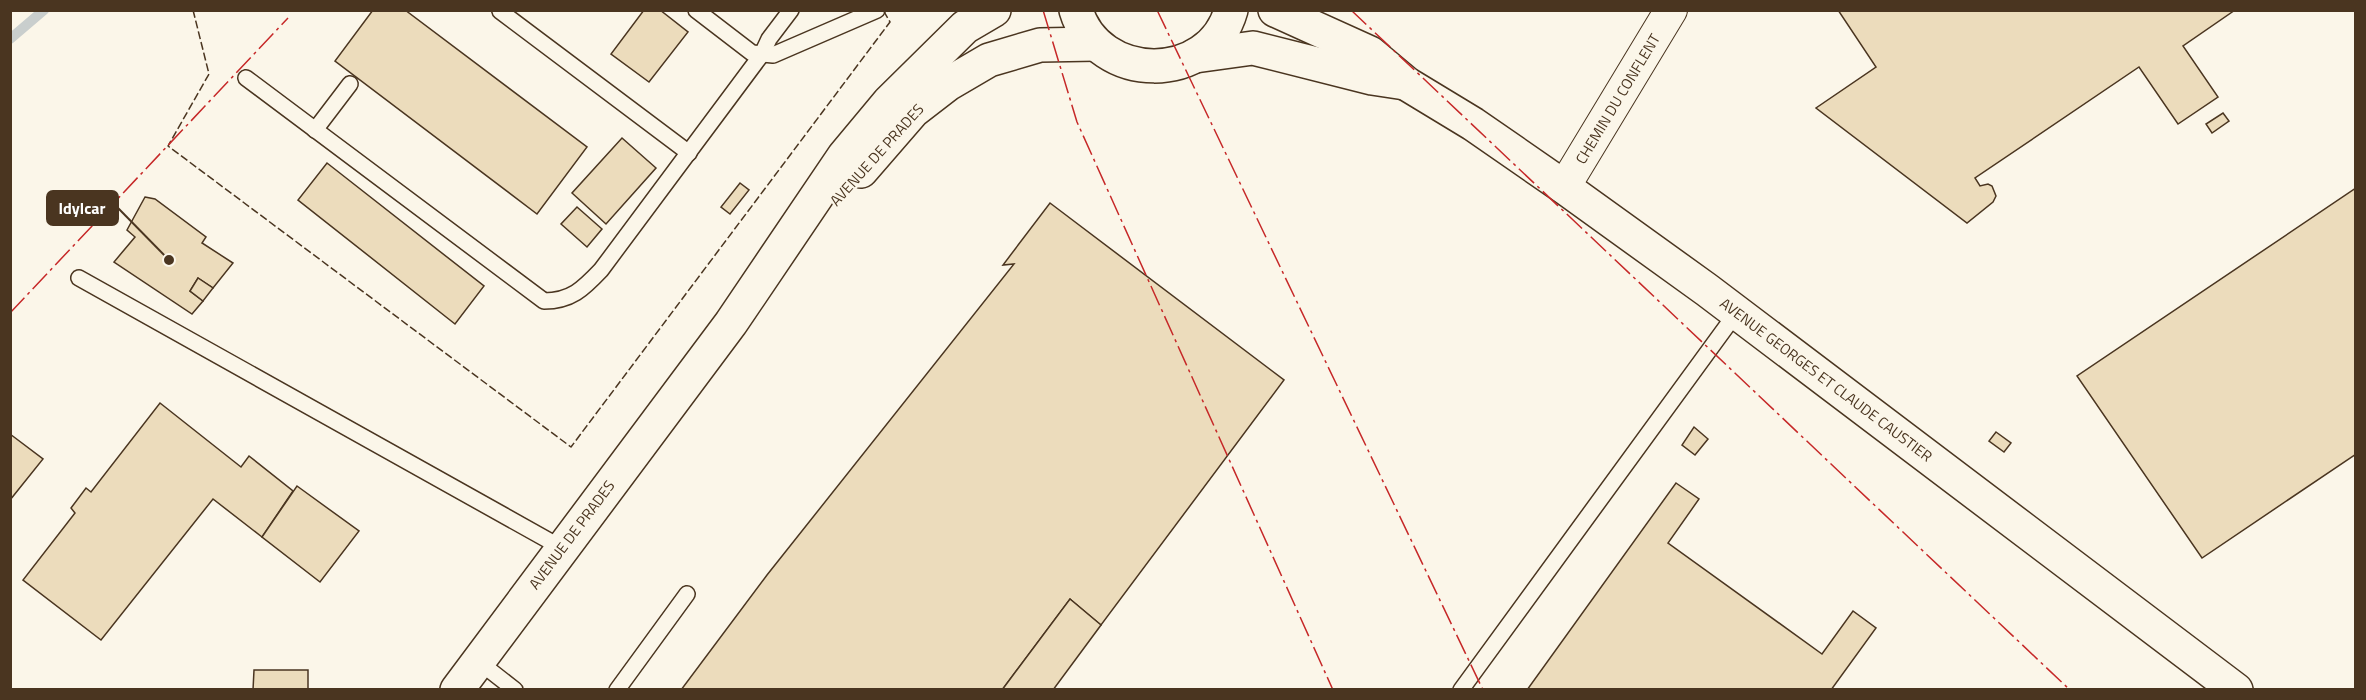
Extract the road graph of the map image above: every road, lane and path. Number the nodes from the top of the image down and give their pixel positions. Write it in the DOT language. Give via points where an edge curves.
graph roads {
  1 [pos="696,10"];
  2 [pos="791,10"];
  3 [pos="877,10"];
  4 [pos="994,10"];
  5 [pos="1076,10"];
  6 [pos="1231,10"];
  7 [pos="1275,10"];
  8 [pos="1671,10"];
  9 [pos="500,11"];
  10 [pos="1096,44"];
  11 [pos="762,54"];
  12 [pos="1195,56"];
  13 [pos="246,78"];
  14 [pos="350,84"];
  15 [pos="1407,84"];
  16 [pos="315,130"];
  17 [pos="688,153"];
  18 [pos="1564,187"];
  19 [pos="79,278"];
  20 [pos="1737,312"];
  21 [pos="731,323"];
  22 [pos="562,548"];
  23 [pos="687,594"];
  24 [pos="478,662"];
  25 [pos="457,690"];
  26 [pos="515,690"];
  27 [pos="617,690"];
  28 [pos="1461,690"];
  29 [pos="2236,690"];
  1 -- 11 [label="lane" via="752,53"];
  2 -- 11 [label="lane"];
  3 -- 11 [label="lane" via="773,55"];
  4 -- 21 [label="main road, AVENUE DE PRADES" via="965,27 889,102 844,156"];
  5 -- 10 [label="main road"];
  6 -- 12 [label="main road" via="1216,40"];
  7 -- 15 [label="main road, AVENUE GEORGES ET CLAUDE CAUSTIER" via="1370,53"];
  8 -- 18 [label="street, CHEMIN DU CONFLENT"];
  9 -- 17 [label="lane"];
  10 -- 12 [label="main road" via="1118,59 1144,67 1171,66"];
  10 -- 21 [label="main road, AVENUE DE PRADES" via="1040,45 989,60 948,84 913,111"];
  11 -- 17 [label="lane"];
  12 -- 15 [label="main road, AVENUE GEORGES ET CLAUDE CAUSTIER" via="1253,48"];
  13 -- 16 [label="lane"];
  14 -- 16 [label="lane"];
  15 -- 18 [label="main road, AVENUE GEORGES ET CLAUDE CAUSTIER"];
  16 -- 17 [label="lane" via="543,301 558,301 583,290"];
  18 -- 20 [label="main road, AVENUE GEORGES ET CLAUDE CAUSTIER"];
  19 -- 22 [label="lane"];
  20 -- 28 [label="lane"];
  20 -- 29 [label="main road, AVENUE GEORGES ET CLAUDE CAUSTIER"];
  21 -- 22 [label="main road, AVENUE DE PRADES"];
  22 -- 24 [label="main road, AVENUE DE PRADES"];
  23 -- 27 [label="lane"];
  24 -- 25 [label="main road, AVENUE DE PRADES"];
  24 -- 26 [label="lane"];
}
